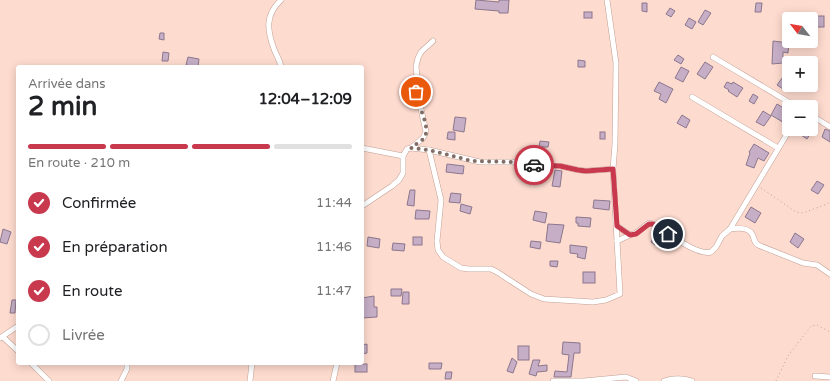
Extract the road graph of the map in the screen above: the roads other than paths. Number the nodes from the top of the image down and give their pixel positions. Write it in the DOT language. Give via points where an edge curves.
graph roads {
  1 [pos="281,0"];
  2 [pos="606,0"];
  3 [pos="433,41"];
  4 [pos="712,57"];
  5 [pos="281,65"];
  6 [pos="692,97"];
  7 [pos="785,100"];
  8 [pos="818,120"];
  9 [pos="830,127"];
  10 [pos="786,136"];
  11 [pos="411,148"];
  12 [pos="778,148"];
  13 [pos="364,149"];
  14 [pos="429,150"];
  15 [pos="403,156"];
  16 [pos="613,169"];
  17 [pos="364,205"];
  18 [pos="617,226"];
  19 [pos="730,229"];
  20 [pos="630,235"];
  21 [pos="617,241"];
  22 [pos="830,274"];
  23 [pos="16,328"];
  24 [pos="2,338"];
  25 [pos="16,349"];
  26 [pos="33,365"];
  27 [pos="127,365"];
  28 [pos="252,365"];
  29 [pos="337,365"];
  30 [pos="815,376"];
  31 [pos="830,377"];
  32 [pos="49,381"];
  33 [pos="121,381"];
  34 [pos="250,381"];
  35 [pos="333,381"];
  36 [pos="553,381"];
  37 [pos="636,381"];
  38 [pos="664,381"];
  39 [pos="692,381"];
  1 -- 5 [label="street" via="272,9 268,26"];
  2 -- 16 [label="street" via="616,63"];
  3 -- 11 [label="street" via="421,52 416,66 416,96 422,109 426,132"];
  4 -- 7 [label="street"];
  6 -- 12 [label="street"];
  8 -- 9 [label="street"];
  10 -- 12 [label="street"];
  11 -- 14 [label="street"];
  11 -- 15 [label="street" via="407,149"];
  12 -- 19 [label="street"];
  13 -- 15 [label="street"];
  14 -- 16 [label="street" via="480,162 514,162 586,171"];
  14 -- 21 [label="street" via="441,200 438,250 443,257 461,268 491,269 531,294 544,299 593,302 606,300 620,294"];
  15 -- 17 [label="street" via="403,173 399,180"];
  16 -- 18 [label="street"];
  18 -- 20 [label="street"];
  18 -- 21 [label="street"];
  19 -- 20 [label="street" via="722,236 714,250 707,253 694,249 653,224"];
  19 -- 22 [label="street" via="747,230 758,246 803,263 817,265"];
  20 -- 21 [label="street"];
  23 -- 24 [label="street"];
  24 -- 25 [label="street"];
  26 -- 32 [label="street"];
  27 -- 33 [label="street"];
  28 -- 34 [label="street"];
  29 -- 35 [label="street"];
  30 -- 31 [label="street"];
  36 -- 37 [label="street" via="626,377"];
  38 -- 39 [label="street" via="685,378"];
}
